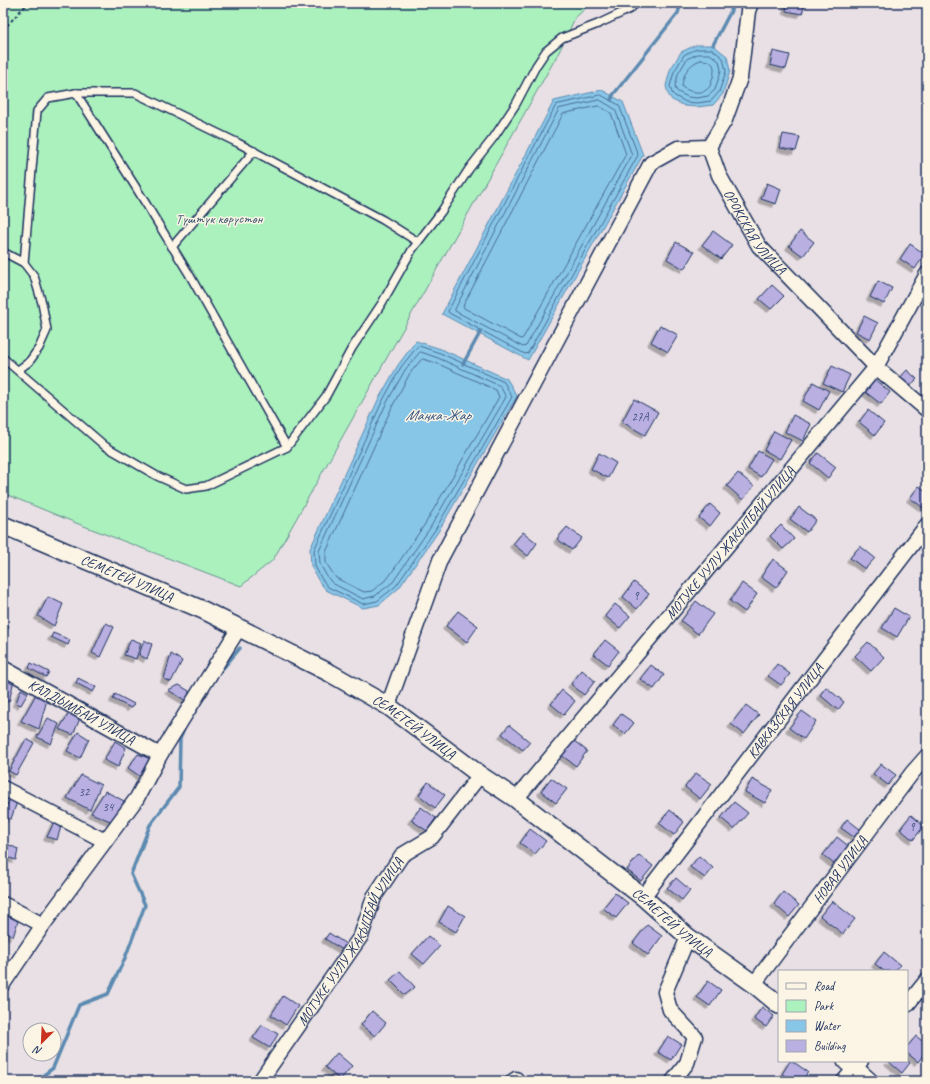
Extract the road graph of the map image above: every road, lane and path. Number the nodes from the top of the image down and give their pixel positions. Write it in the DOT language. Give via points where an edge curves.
graph roads {
  1 [pos="30,3"];
  2 [pos="636,3"];
  3 [pos="751,3"];
  4 [pos="3,30"];
  5 [pos="76,93"];
  6 [pos="709,146"];
  7 [pos="254,151"];
  8 [pos="418,242"];
  9 [pos="172,246"];
  10 [pos="3,252"];
  11 [pos="24,263"];
  12 [pos="927,274"];
  13 [pos="3,358"];
  14 [pos="876,367"];
  15 [pos="18,370"];
  16 [pos="927,410"];
  17 [pos="287,447"];
  18 [pos="3,525"];
  19 [pos="927,525"];
  20 [pos="239,628"];
  21 [pos="3,668"];
  22 [pos="388,706"];
  23 [pos="160,755"];
  24 [pos="927,756"];
  25 [pos="480,775"];
  26 [pos="3,788"];
  27 [pos="516,799"];
  28 [pos="105,841"];
  29 [pos="643,897"];
  30 [pos="3,904"];
  31 [pos="43,926"];
  32 [pos="688,937"];
  33 [pos="927,980"];
  34 [pos="3,984"];
  35 [pos="754,984"];
  36 [pos="778,1004"];
  37 [pos="908,1004"];
  38 [pos="852,1068"];
  39 [pos="260,1081"];
  40 [pos="673,1081"];
  41 [pos="869,1081"];
  1 -- 4 [label="path"];
  2 -- 8 [label="lane" via="598,24 562,38 546,51 494,137 468,169 441,212"];
  3 -- 6 [label="street" via="740,78 725,120"];
  5 -- 7 [label="lane" via="135,93"];
  5 -- 9 [label="lane"];
  5 -- 11 [label="lane" via="48,98 37,111"];
  6 -- 14 [label="street, ОРОКСКАЯ УЛИЦА" via="719,175 759,246"];
  6 -- 22 [label="street" via="678,148 651,163 440,560"];
  7 -- 8 [label="lane"];
  7 -- 9 [label="lane"];
  8 -- 17 [label="lane" via="352,348 326,396"];
  9 -- 17 [label="lane"];
  10 -- 11 [label="lane"];
  11 -- 15 [label="lane" via="34,276 47,330 29,362"];
  12 -- 14 [label="street, МОТУКЕ УУЛУ ЖАКЫПБАЙ УЛИЦА"];
  13 -- 15 [label="lane"];
  14 -- 16 [label="street, ОРОКСКАЯ УЛИЦА"];
  14 -- 27 [label="street, МОТУКЕ УУЛУ ЖАКЫПБАЙ УЛИЦА"];
  15 -- 17 [label="lane" via="105,446 157,476 186,489 206,486"];
  18 -- 20 [label="street, СЕМЕТЕЙ УЛИЦА" via="203,610"];
  19 -- 29 [label="street, КАВКАЗСКАЯ УЛИЦА"];
  20 -- 22 [label="street, СЕМЕТЕЙ УЛИЦА" via="330,673"];
  20 -- 23 [label="street"];
  21 -- 23 [label="street, КАЛДЫМБАЙ УЛИЦА"];
  22 -- 25 [label="street, СЕМЕТЕЙ УЛИЦА"];
  23 -- 28 [label="street" via="137,798"];
  24 -- 35 [label="street, НОВАЯ УЛИЦА"];
  25 -- 27 [label="street, СЕМЕТЕЙ УЛИЦА"];
  25 -- 39 [label="street, МОТУКЕ УУЛУ ЖАКЫПБАЙ УЛИЦА" via="432,837 402,855 374,897 361,936"];
  26 -- 28 [label="street"];
  27 -- 29 [label="street, СЕМЕТЕЙ УЛИЦА"];
  28 -- 31 [label="street"];
  29 -- 32 [label="street, СЕМЕТЕЙ УЛИЦА"];
  30 -- 31 [label="street"];
  31 -- 34 [label="street"];
  32 -- 35 [label="street, СЕМЕТЕЙ УЛИЦА"];
  32 -- 40 [label="street" via="665,992 670,1010 695,1037 687,1063"];
  33 -- 37 [label="street"];
  35 -- 36 [label="street, СЕМЕТЕЙ УЛИЦА"];
  38 -- 41 [label="street"];
}
